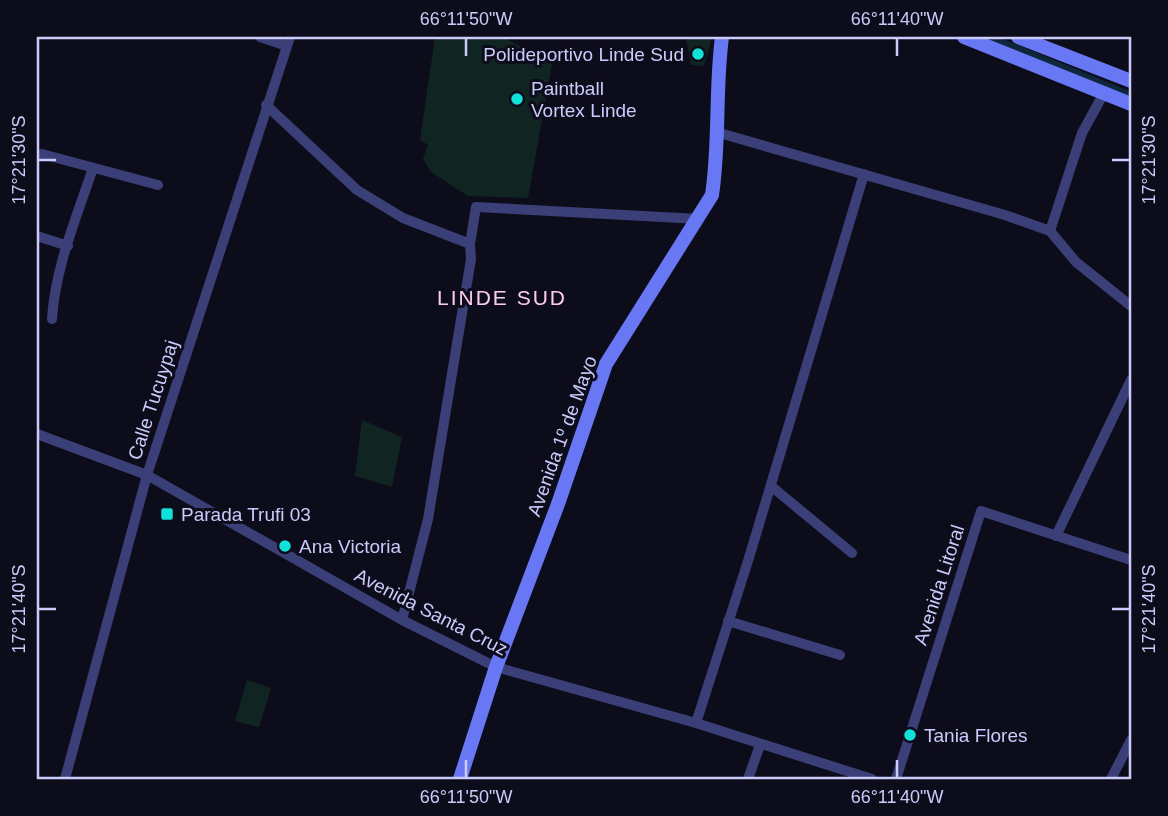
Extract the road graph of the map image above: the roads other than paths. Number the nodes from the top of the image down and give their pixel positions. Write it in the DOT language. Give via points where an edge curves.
graph roads {
  1 [pos="260,37"];
  2 [pos="722,37"];
  3 [pos="964,37"];
  4 [pos="1017,37"];
  5 [pos="288,41"];
  6 [pos="1131,81"];
  7 [pos="1104,93"];
  8 [pos="1131,104"];
  9 [pos="266,105"];
  10 [pos="716,132"];
  11 [pos="42,154"];
  12 [pos="93,168"];
  13 [pos="864,174"];
  14 [pos="158,184"];
  15 [pos="699,219"];
  16 [pos="1050,231"];
  17 [pos="37,236"];
  18 [pos="471,244"];
  19 [pos="68,246"];
  20 [pos="1131,306"];
  21 [pos="52,320"];
  22 [pos="1131,380"];
  23 [pos="37,434"];
  24 [pos="146,475"];
  25 [pos="771,486"];
  26 [pos="1056,536"];
  27 [pos="852,553"];
  28 [pos="1131,559"];
  29 [pos="402,620"];
  30 [pos="728,621"];
  31 [pos="840,655"];
  32 [pos="496,667"];
  33 [pos="696,723"];
  34 [pos="1131,740"];
  35 [pos="760,745"];
  36 [pos="65,779"];
  37 [pos="460,779"];
  38 [pos="748,779"];
  39 [pos="872,779"];
  40 [pos="896,779"];
  41 [pos="1111,779"];
  1 -- 5 [label="street"];
  2 -- 10 [label="main road, Avenida 1º de Mayo"];
  3 -- 7 [label="main road"];
  4 -- 6 [label="main road"];
  5 -- 9 [label="street, Calle Tucuypaj"];
  7 -- 8 [label="main road"];
  7 -- 16 [label="street" via="1082,133"];
  9 -- 18 [label="street" via="357,190 403,218"];
  9 -- 24 [label="street, Calle Tucuypaj"];
  10 -- 13 [label="street"];
  10 -- 15 [label="main road, Avenida 1º de Mayo" via="712,195"];
  11 -- 12 [label="street"];
  12 -- 14 [label="street"];
  12 -- 19 [label="street"];
  13 -- 16 [label="street"];
  13 -- 25 [label="street"];
  15 -- 18 [label="street" via="476,207"];
  15 -- 32 [label="main road, Avenida 1º de Mayo" via="606,364"];
  16 -- 20 [label="street" via="1076,262"];
  17 -- 19 [label="street"];
  18 -- 29 [label="street" via="428,519"];
  19 -- 21 [label="street"];
  22 -- 26 [label="street"];
  23 -- 24 [label="street, Avenida Santa Cruz"];
  24 -- 29 [label="street, Avenida Santa Cruz"];
  24 -- 36 [label="street, Calle Tucuypaj"];
  25 -- 27 [label="street"];
  25 -- 30 [label="street"];
  26 -- 28 [label="street, Avenida Litoral"];
  26 -- 40 [label="street, Avenida Litoral" via="981,511"];
  29 -- 32 [label="street, Avenida Santa Cruz"];
  30 -- 31 [label="street"];
  30 -- 33 [label="street"];
  32 -- 33 [label="street, Avenida Santa Cruz"];
  32 -- 37 [label="main road, Avenida 1º de Mayo"];
  33 -- 35 [label="street, Avenida Santa Cruz"];
  34 -- 41 [label="street"];
  35 -- 38 [label="street"];
  35 -- 39 [label="street, Avenida Santa Cruz"];
}
